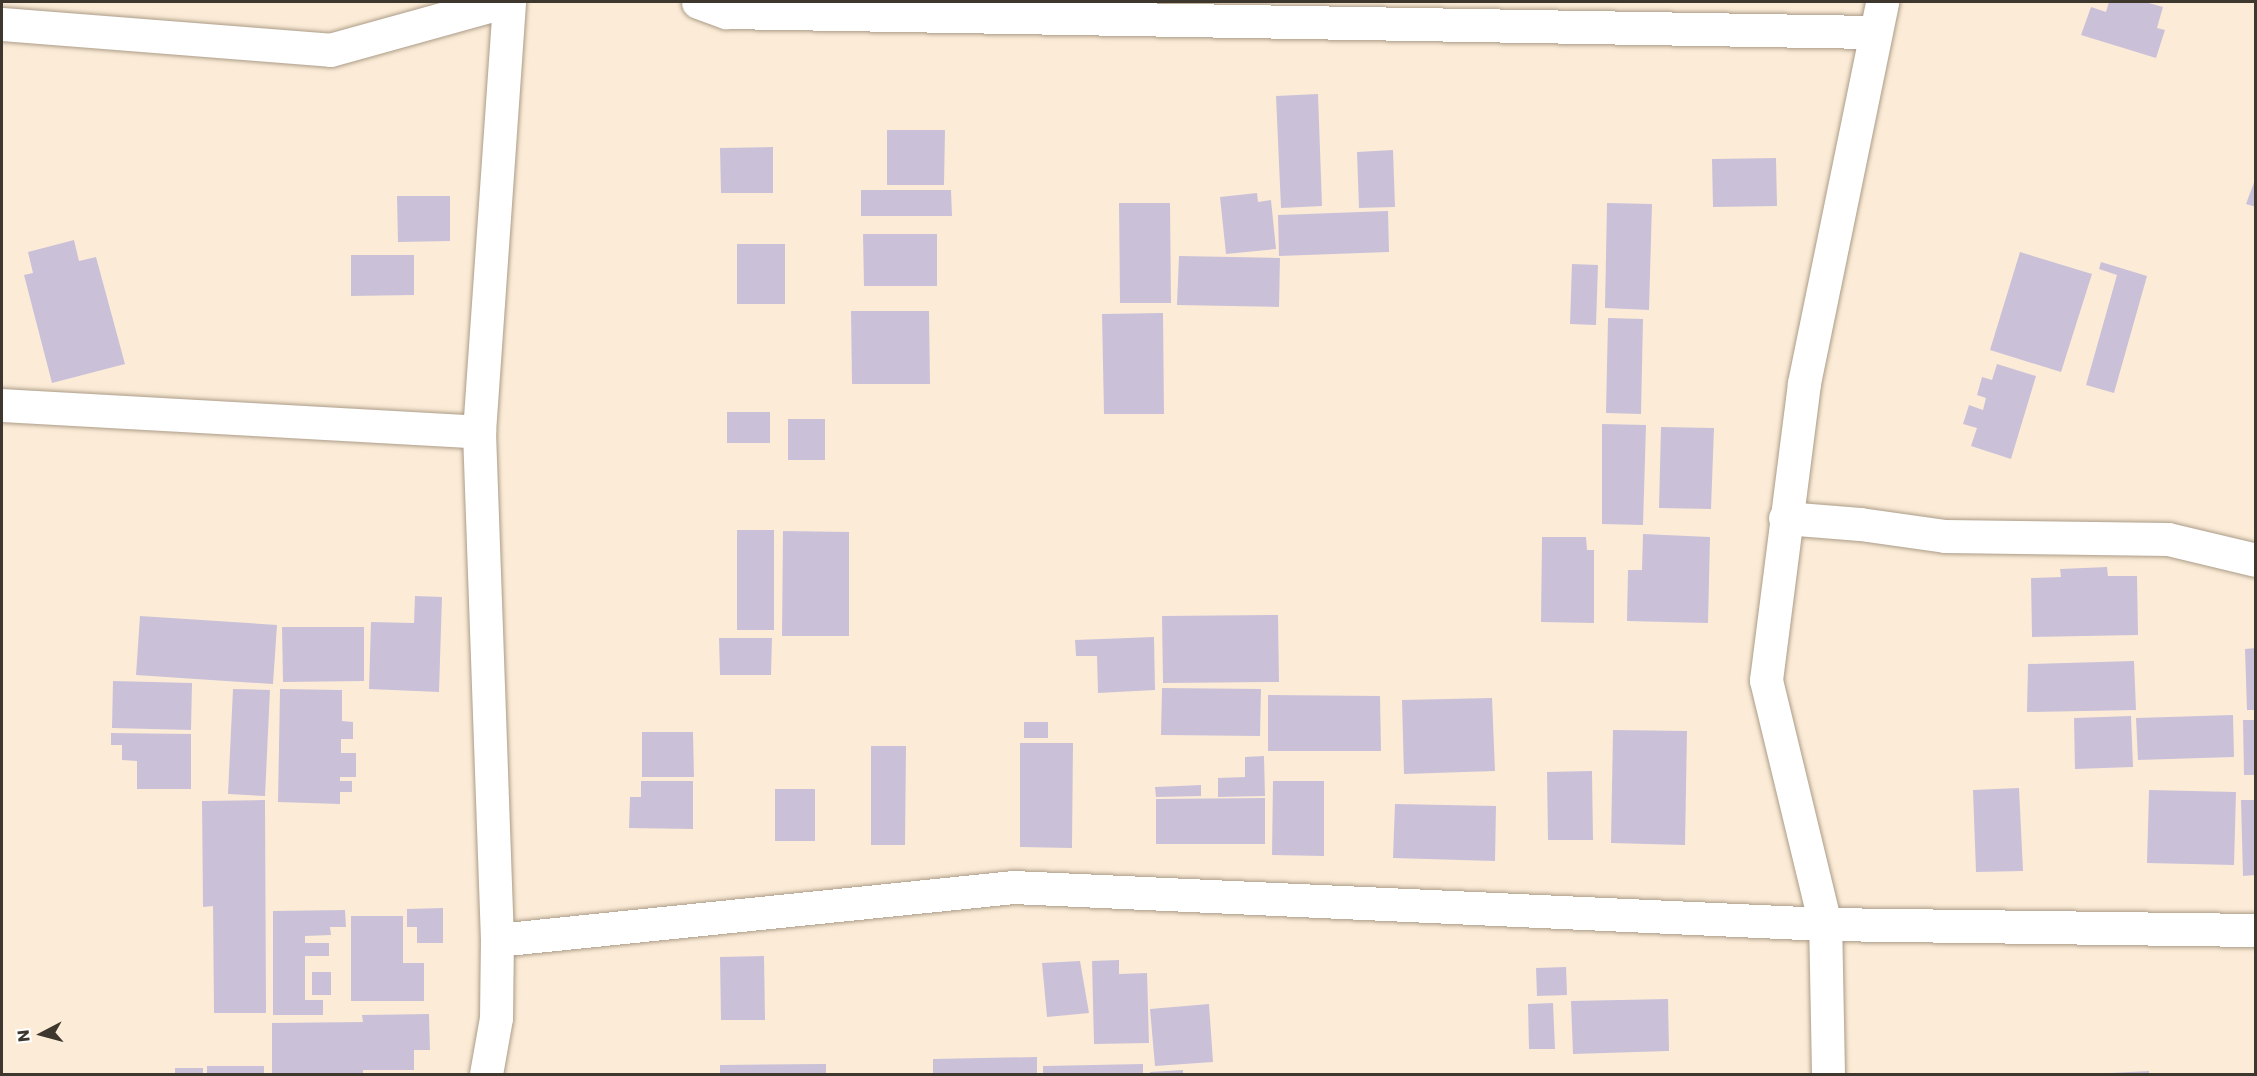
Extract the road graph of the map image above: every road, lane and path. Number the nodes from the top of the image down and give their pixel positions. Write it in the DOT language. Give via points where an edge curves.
graph roads {
  1 [pos="503,2"];
  2 [pos="508,2"];
  3 [pos="698,2"];
  4 [pos="1557,14"];
  5 [pos="1879,17"];
  6 [pos="2,24"];
  7 [pos="2,405"];
  8 [pos="478,432"];
  9 [pos="1785,518"];
  10 [pos="2256,560"];
  11 [pos="1825,924"];
  12 [pos="2256,930"];
  13 [pos="497,940"];
  14 [pos="486,1074"];
  15 [pos="1828,1074"];
  1 -- 6 [label="street" via="330,50"];
  2 -- 8 [label="street"];
  3 -- 4 [label="street" via="726,12"];
  4 -- 5 [label="street"];
  5 -- 9 [label="street" via="1804,383"];
  7 -- 8 [label="street"];
  8 -- 13 [label="street"];
  9 -- 10 [label="street" via="1945,536 2168,539"];
  9 -- 11 [label="street" via="1766,680"];
  11 -- 12 [label="street"];
  11 -- 13 [label="street" via="1013,887"];
  11 -- 15 [label="street"];
  13 -- 14 [label="street" via="496,1018"];
}
